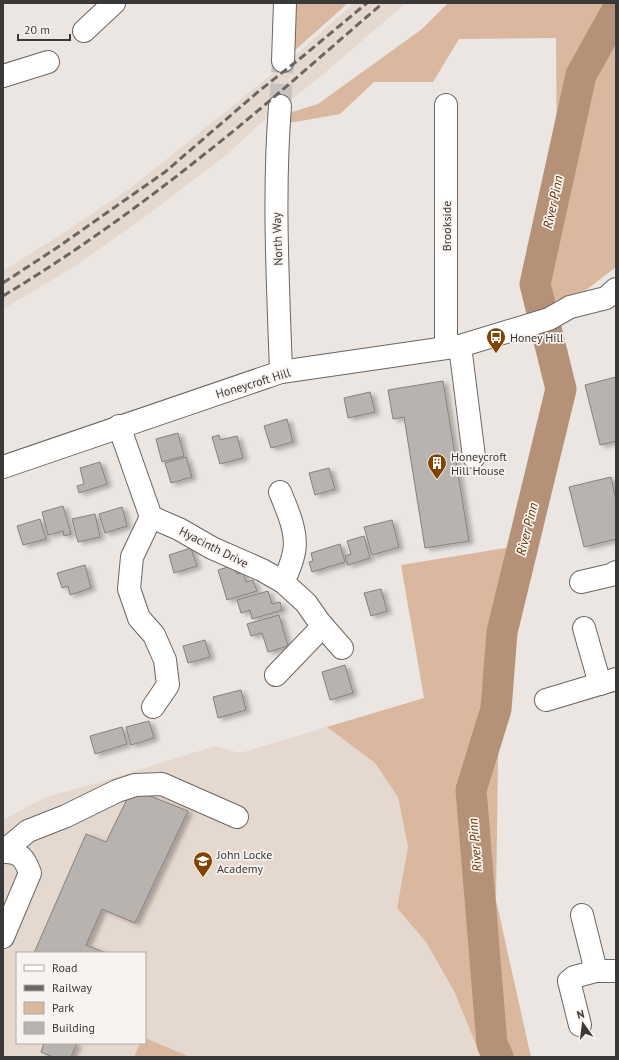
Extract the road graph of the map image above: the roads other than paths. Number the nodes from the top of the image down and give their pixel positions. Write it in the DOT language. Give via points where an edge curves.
graph roads {
  1 [pos="114,3"];
  2 [pos="286,3"];
  3 [pos="84,30"];
  4 [pos="283,61"];
  5 [pos="48,62"];
  6 [pos="3,76"];
  7 [pos="446,105"];
  8 [pos="280,106"];
  9 [pos="613,298"];
  10 [pos="453,347"];
  11 [pos="281,372"];
  12 [pos="119,426"];
  13 [pos="474,457"];
  14 [pos="3,467"];
  15 [pos="280,492"];
  16 [pos="151,517"];
  17 [pos="616,572"];
  18 [pos="284,582"];
  19 [pos="581,582"];
  20 [pos="323,626"];
  21 [pos="584,628"];
  22 [pos="342,648"];
  23 [pos="276,675"];
  24 [pos="608,681"];
  25 [pos="546,700"];
  26 [pos="153,708"];
  27 [pos="237,817"];
  28 [pos="3,852"];
  29 [pos="582,915"];
  30 [pos="3,937"];
  31 [pos="606,971"];
  32 [pos="580,1025"];
  1 -- 3 [label="street"];
  2 -- 4 [label="street"];
  5 -- 6 [label="street"];
  7 -- 10 [label="street, Brookside"];
  8 -- 11 [label="street, North Way" via="276,153 276,208"];
  9 -- 10 [label="street, Honeycroft Hill" via="570,307 549,319"];
  10 -- 11 [label="street, Honeycroft Hill"];
  10 -- 13 [label="street, Brookside"];
  11 -- 12 [label="street, Honeycroft Hill"];
  12 -- 14 [label="street, Honeycroft Hill"];
  12 -- 16 [label="street"];
  15 -- 18 [label="street" via="294,535 295,551"];
  16 -- 18 [label="street, Hyacinth Drive"];
  16 -- 26 [label="street" via="132,557 129,589 139,618 154,635 165,660 168,685"];
  17 -- 19 [label="street"];
  18 -- 20 [label="street, Hyacinth Drive" via="306,603"];
  20 -- 22 [label="street, Hyacinth Drive"];
  20 -- 23 [label="street"];
  21 -- 24 [label="street"];
  24 -- 25 [label="street"];
  27 -- 28 [label="street" via="162,784 135,785 28,831"];
  28 -- 30 [label="street" via="15,852 26,861 30,873"];
  29 -- 31 [label="street"];
  31 -- 32 [label="street" via="574,977 569,981"];
}
